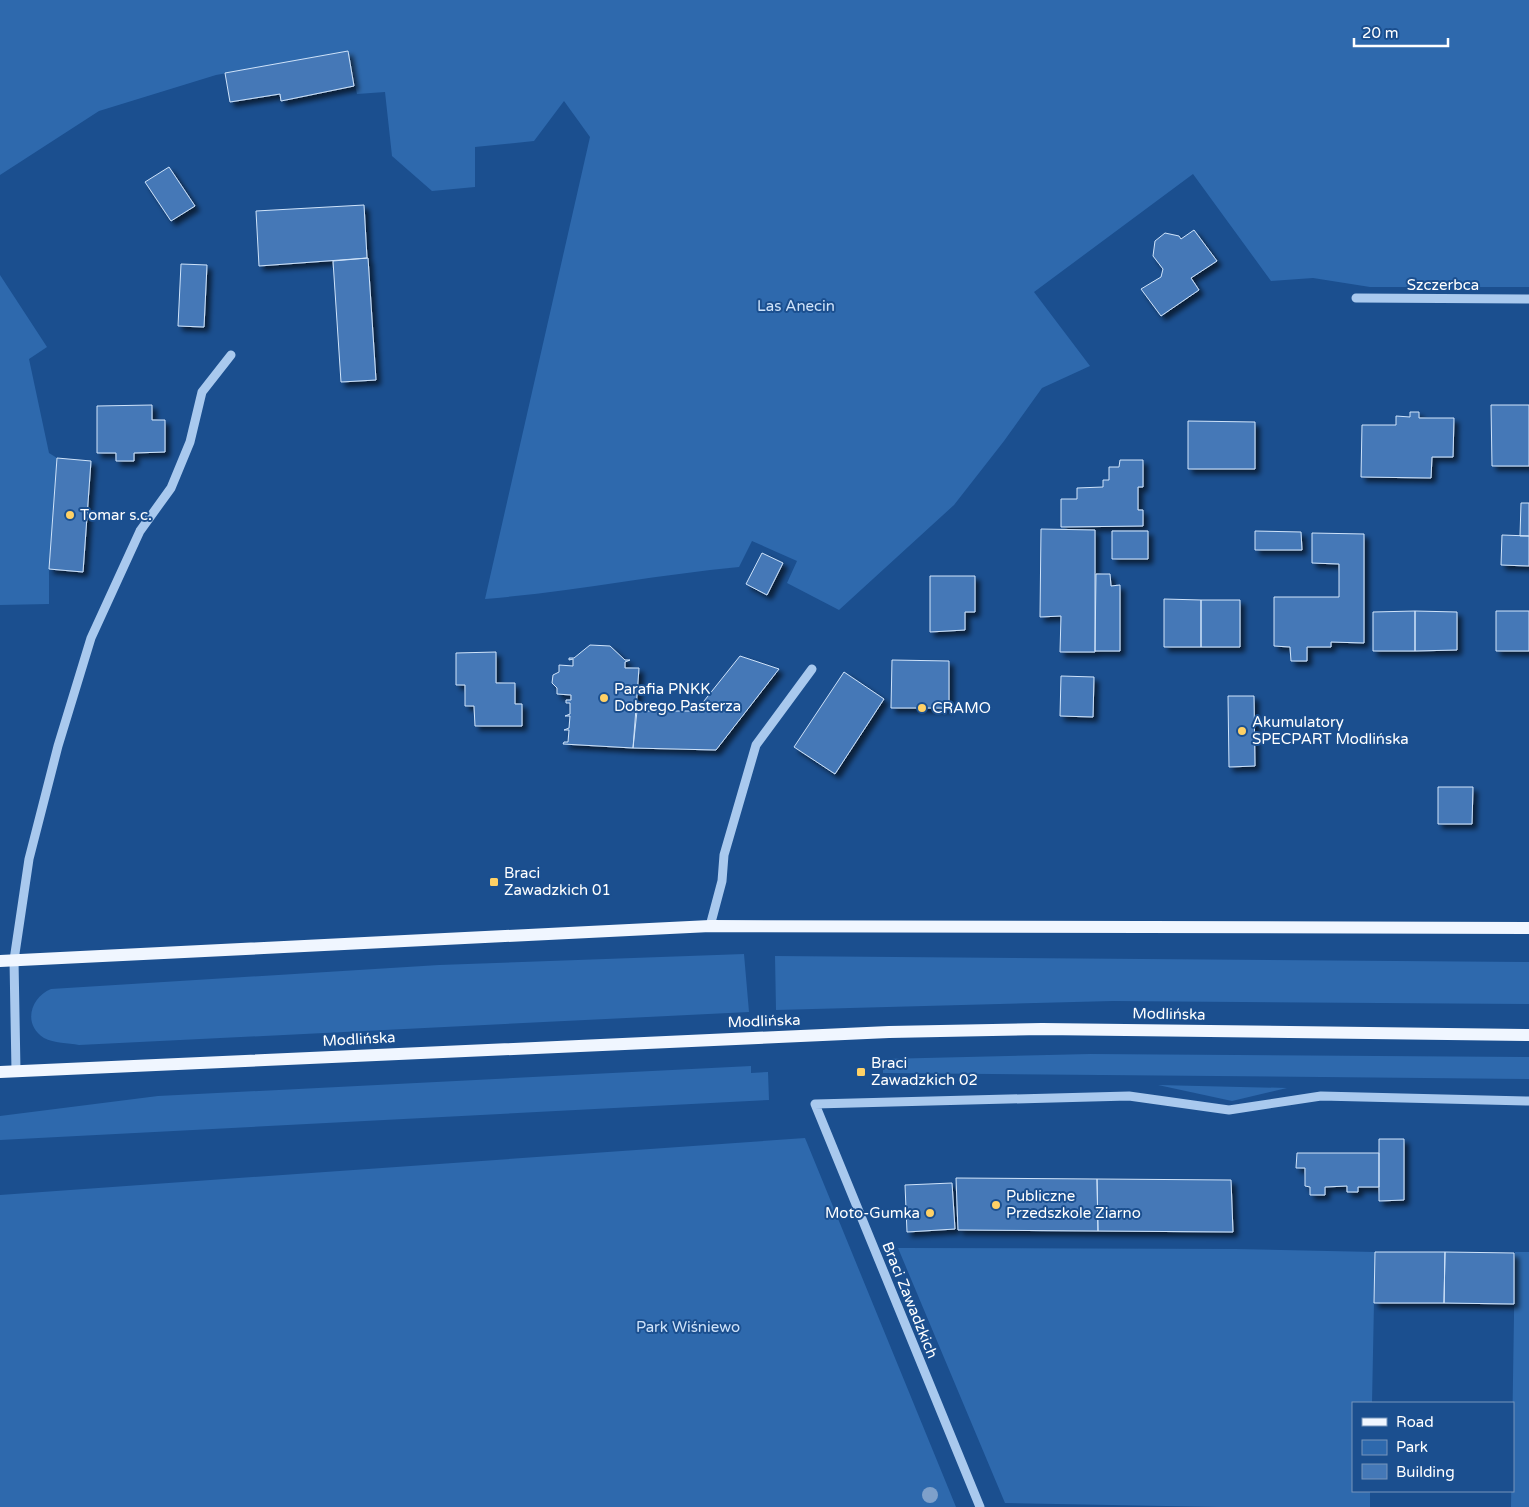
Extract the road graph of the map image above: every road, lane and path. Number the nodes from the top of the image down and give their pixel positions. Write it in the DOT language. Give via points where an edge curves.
graph roads {
  1 [pos="1356,298"];
  2 [pos="1529,300"];
  3 [pos="231,355"];
  4 [pos="812,668"];
  5 [pos="710,926"];
  6 [pos="1529,928"];
  7 [pos="14,960"];
  8 [pos="0,961"];
  9 [pos="1529,1034"];
  10 [pos="16,1071"];
  11 [pos="0,1072"];
  12 [pos="1529,1101"];
  13 [pos="980,1507"];
  1 -- 2 [label="street, Szczerbca"];
  3 -- 7 [label="street" via="202,392 190,442 171,488 140,531 91,638 58,746 29,859"];
  4 -- 5 [label="street" via="756,745 724,855 722,881"];
  5 -- 6 [label="main road"];
  5 -- 7 [label="main road"];
  7 -- 8 [label="main road"];
  7 -- 10 [label="street"];
  9 -- 10 [label="main road, Modlińska" via="1042,1029 908,1032"];
  10 -- 11 [label="main road, Modlińska"];
  12 -- 13 [label="street, Braci Zawadzkich" via="1321,1096 1228,1110 1128,1096 815,1104"];
}
